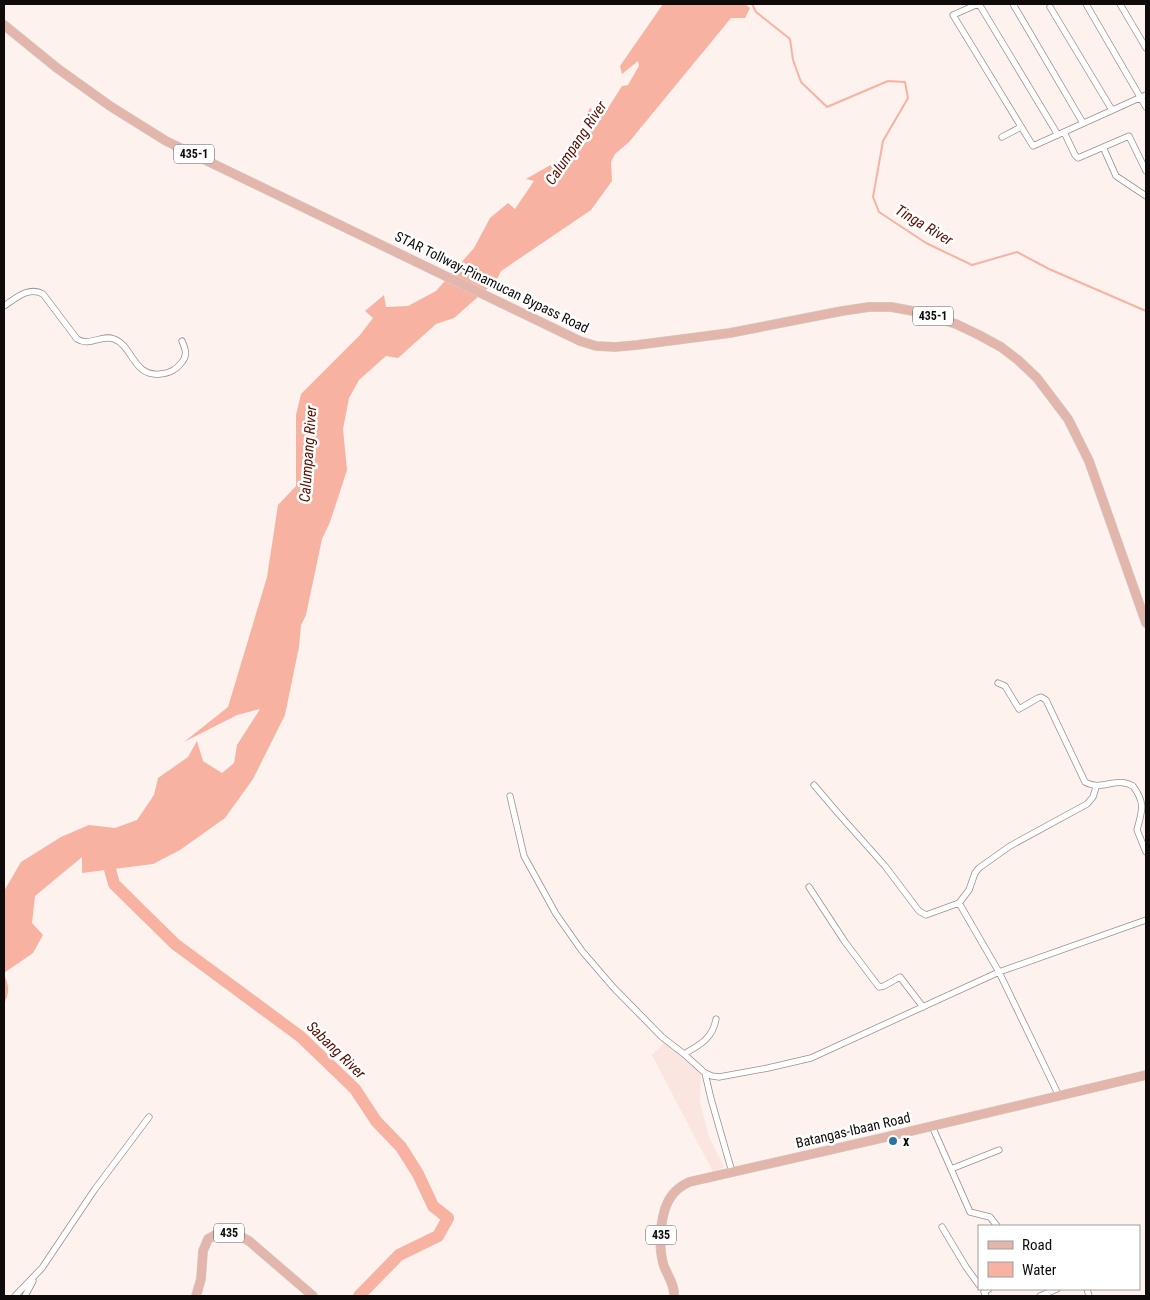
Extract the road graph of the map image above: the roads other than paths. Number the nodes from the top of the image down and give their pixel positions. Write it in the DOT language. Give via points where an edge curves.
graph roads {
  1 [pos="979,4"];
  2 [pos="1013,4"];
  3 [pos="1086,4"];
  4 [pos="1120,4"];
  5 [pos="1050,7"];
  6 [pos="4,24"];
  7 [pos="1146,48"];
  8 [pos="1144,96"];
  9 [pos="1146,108"];
  10 [pos="1112,110"];
  11 [pos="1083,123"];
  12 [pos="1021,127"];
  13 [pos="1061,133"];
  14 [pos="1002,137"];
  15 [pos="1103,147"];
  16 [pos="1146,171"];
  17 [pos="1146,196"];
  18 [pos="4,306"];
  19 [pos="182,341"];
  20 [pos="1146,623"];
  21 [pos="998,682"];
  22 [pos="814,784"];
  23 [pos="1096,786"];
  24 [pos="510,796"];
  25 [pos="1146,852"];
  26 [pos="809,887"];
  27 [pos="959,903"];
  28 [pos="1146,920"];
  29 [pos="999,972"];
  30 [pos="923,1007"];
  31 [pos="716,1020"];
  32 [pos="684,1054"];
  33 [pos="705,1073"];
  34 [pos="1146,1075"];
  35 [pos="1059,1096"];
  36 [pos="149,1117"];
  37 [pos="932,1126"];
  38 [pos="999,1150"];
  39 [pos="951,1169"];
  40 [pos="732,1172"];
  41 [pos="996,1225"];
  42 [pos="942,1227"];
  43 [pos="36,1274"];
  44 [pos="978,1284"];
  45 [pos="1054,1290"];
  46 [pos="15,1296"];
  47 [pos="25,1296"];
  48 [pos="196,1296"];
  49 [pos="312,1296"];
  50 [pos="674,1296"];
  51 [pos="1040,1296"];
  1 -- 12 [label="street" via="953,15"];
  1 -- 13 [label="street"];
  2 -- 11 [label="street"];
  3 -- 8 [label="street"];
  4 -- 7 [label="street"];
  5 -- 10 [label="street"];
  6 -- 20 [label="main road, STAR Tollway-Pinamucan Bypass Road / 435-1" via="102,101 166,141 596,346 615,347 730,333 869,307 891,307 936,317 979,335 1018,360 1068,419 1088,461"];
  8 -- 9 [label="street"];
  8 -- 10 [label="street"];
  10 -- 11 [label="street"];
  11 -- 13 [label="street"];
  12 -- 13 [label="street" via="1033,146"];
  12 -- 14 [label="street"];
  13 -- 15 [label="street" via="1078,158"];
  15 -- 16 [label="street" via="1129,136"];
  15 -- 17 [label="street" via="1116,176"];
  18 -- 19 [label="street" via="25,293 37,291 43,294 77,339 82,342 101,338 119,341 148,374 169,373 177,368 185,358"];
  21 -- 23 [label="street" via="1005,686 1019,709 1041,697 1046,700 1082,778"];
  22 -- 27 [label="street" via="919,911 926,915"];
  23 -- 25 [label="street" via="1119,781 1133,786 1142,805 1137,830"];
  23 -- 27 [label="street" via="1087,804 1010,846 976,870 969,890"];
  24 -- 32 [label="street" via="524,856 556,914 594,968 662,1037"];
  26 -- 30 [label="street" via="879,986 900,977"];
  27 -- 29 [label="street"];
  28 -- 29 [label="street"];
  29 -- 30 [label="street"];
  29 -- 35 [label="street"];
  30 -- 33 [label="street" via="811,1058 719,1077"];
  31 -- 32 [label="street" via="710,1036"];
  32 -- 33 [label="street"];
  33 -- 40 [label="street"];
  34 -- 35 [label="main road, Batangas-Ibaan Road / 435"];
  35 -- 37 [label="main road, Batangas-Ibaan Road / 435"];
  36 -- 43 [label="street"];
  37 -- 39 [label="street"];
  37 -- 40 [label="main road, Batangas-Ibaan Road / 435"];
  38 -- 39 [label="street"];
  39 -- 41 [label="street" via="970,1212 990,1217"];
  40 -- 50 [label="main road, Batangas-Ibaan Road / 435" via="689,1182 669,1199 661,1225 662,1258"];
  42 -- 44 [label="street"];
  43 -- 46 [label="street"];
  43 -- 47 [label="street"];
  45 -- 51 [label="street"];
  48 -- 49 [label="main road, 435" via="203,1251 208,1239 219,1233 234,1233 249,1241"];
}
